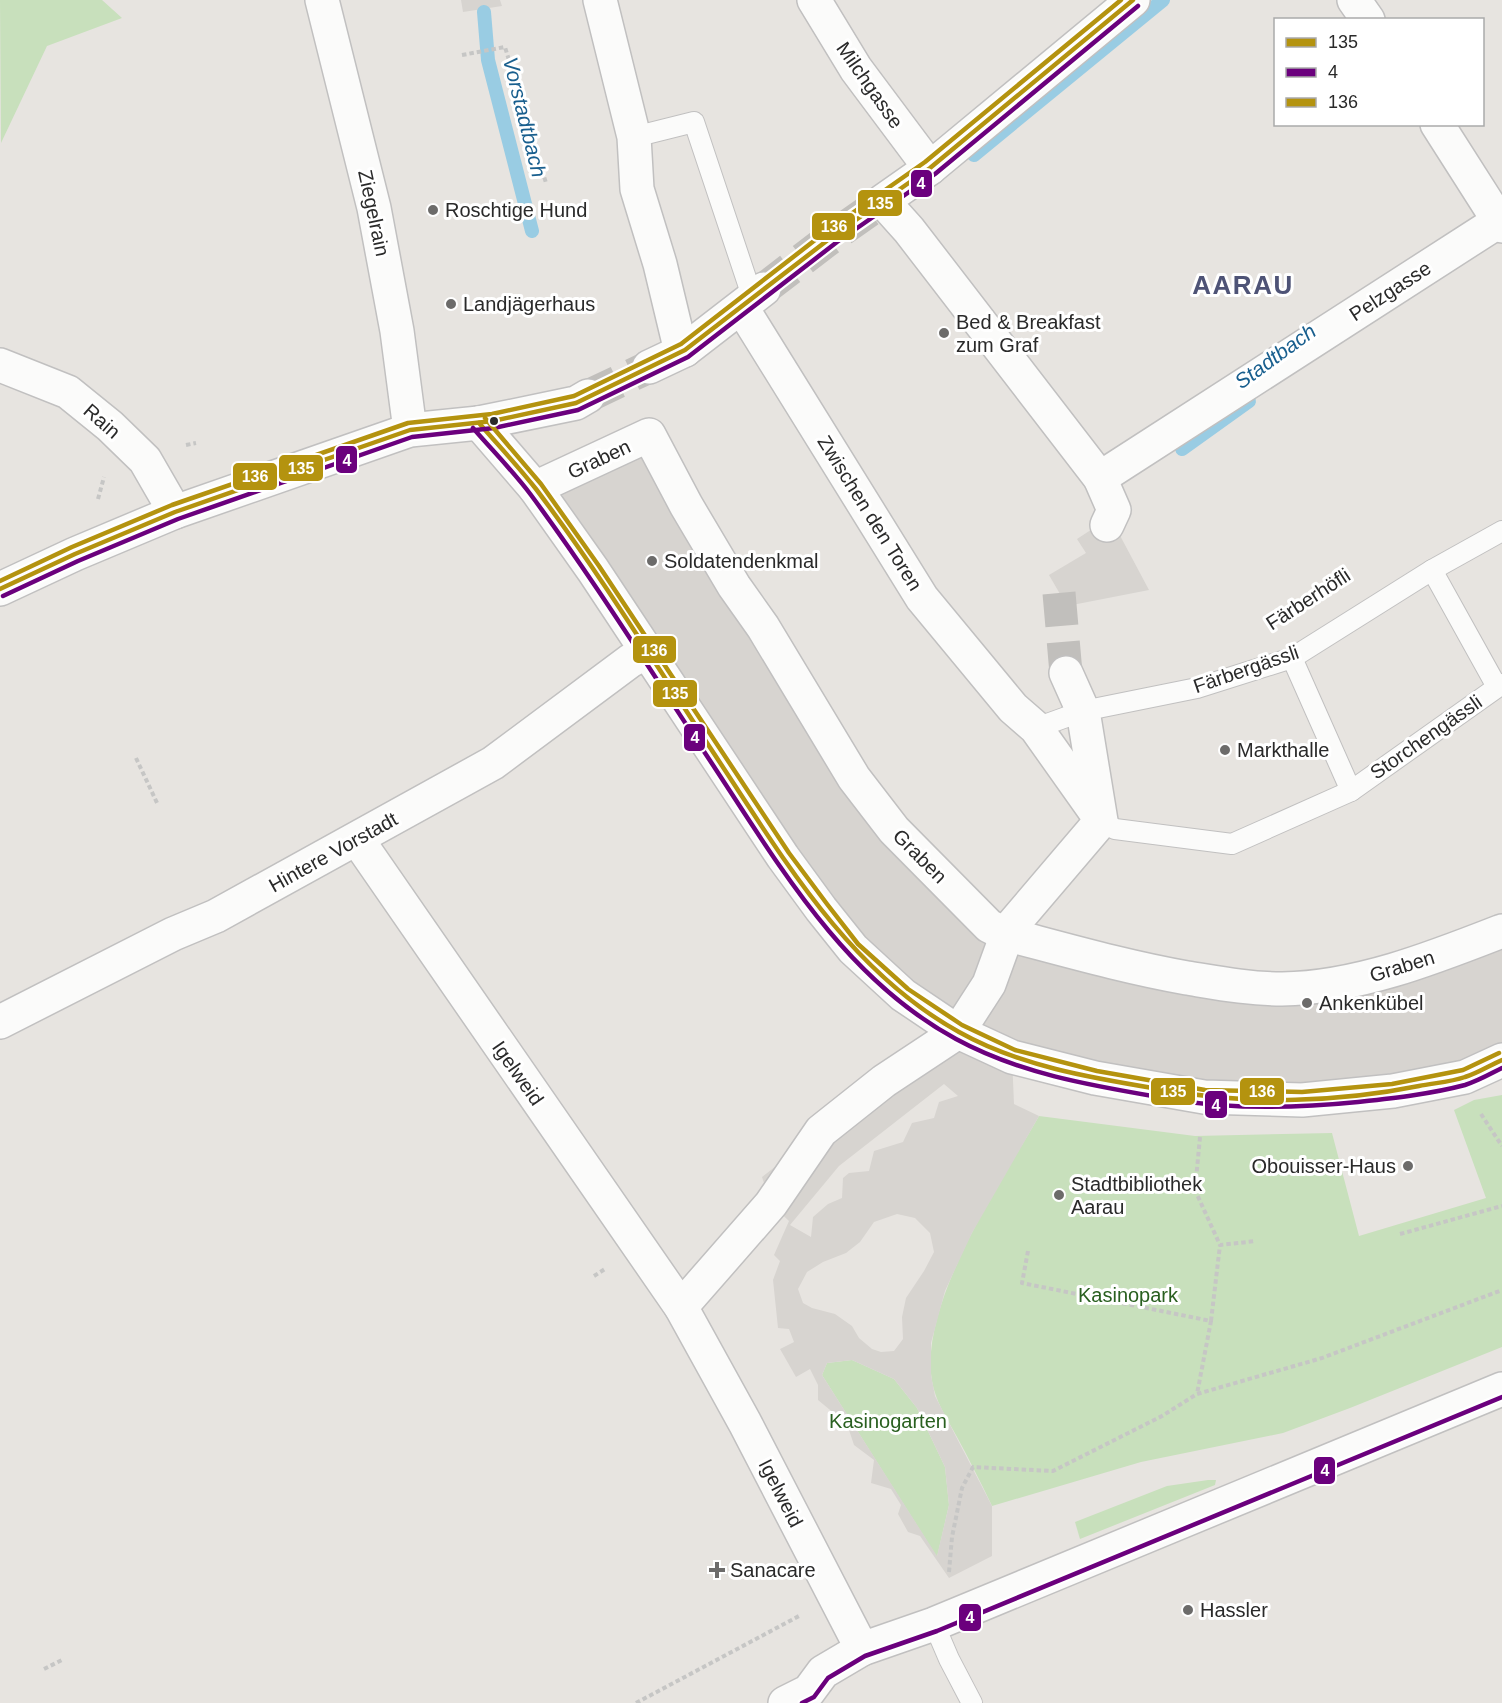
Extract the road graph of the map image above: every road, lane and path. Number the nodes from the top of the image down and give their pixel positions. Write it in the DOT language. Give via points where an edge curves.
graph roads {
  1 [pos="322,0"];
  2 [pos="600,0"];
  3 [pos="814,0"];
  4 [pos="1133,0"];
  5 [pos="1354,0"];
  6 [pos="1367,18"];
  7 [pos="462,55"];
  8 [pos="1438,126"];
  9 [pos="634,137"];
  10 [pos="930,168"];
  11 [pos="546,183"];
  12 [pos="1501,222"];
  13 [pos="860,225"];
  14 [pos="817,256"];
  15 [pos="753,298"];
  16 [pos="684,350"];
  17 [pos="0,365"];
  18 [pos="649,367"];
  19 [pos="588,396"];
  20 [pos="479,423"];
  21 [pos="410,430"];
  22 [pos="1100,478"];
  23 [pos="535,488"];
  24 [pos="175,512"];
  25 [pos="1107,525"];
  26 [pos="1502,531"];
  27 [pos="1432,570"];
  28 [pos="0,589"];
  29 [pos="648,651"];
  30 [pos="1292,658"];
  31 [pos="1066,674"];
  32 [pos="1500,685"];
  33 [pos="1083,711"];
  34 [pos="1024,718"];
  35 [pos="136,758"];
  36 [pos="1351,791"];
  37 [pos="158,805"];
  38 [pos="1101,821"];
  39 [pos="357,840"];
  40 [pos="1502,931"];
  41 [pos="1005,934"];
  42 [pos="0,1022"];
  43 [pos="958,1032"];
  44 [pos="1502,1060"];
  45 [pos="1204,1097"];
  46 [pos="1478,1108"];
  47 [pos="1502,1146"];
  48 [pos="1502,1206"];
  49 [pos="1400,1234"];
  50 [pos="1256,1241"];
  51 [pos="1220,1245"];
  52 [pos="1028,1251"];
  53 [pos="1502,1290"];
  54 [pos="681,1307"];
  55 [pos="1212,1321"];
  56 [pos="1502,1389"];
  57 [pos="1197,1394"];
  58 [pos="949,1578"];
  59 [pos="834,1597"];
  60 [pos="934,1624"];
  61 [pos="862,1649"];
  62 [pos="64,1659"];
  63 [pos="44,1669"];
  64 [pos="636,1703"];
  65 [pos="785,1703"];
  66 [pos="972,1703"];
  1 -- 21 [label="street, Ziegelrain" via="374,208 397,331"];
  2 -- 9 [label="street"];
  3 -- 10 [label="street, Milchgasse" via="856,69"];
  4 -- 10 [label="street"];
  5 -- 6 [label="street"];
  7 -- 11 [label="path" via="504,47"];
  8 -- 12 [label="street"];
  9 -- 15 [label="lane" via="694,122"];
  9 -- 16 [label="street" via="637,189"];
  10 -- 22 [label="street" via="884,201"];
  12 -- 22 [label="street, Pelzgasse"];
  13 -- 14 [label="path"];
  15 -- 16 [label="street"];
  15 -- 34 [label="street, Zwischen den Toren" via="922,598"];
  16 -- 18 [label="street"];
  17 -- 24 [label="street, Rain" via="68,392 110,426 145,460"];
  19 -- 20 [label="street" via="576,403"];
  20 -- 21 [label="street"];
  20 -- 23 [label="street"];
  21 -- 24 [label="street"];
  22 -- 25 [label="street" via="1114,510"];
  23 -- 29 [label="street"];
  23 -- 41 [label="street, Graben" via="649,435 728,576 854,778 894,830 989,926"];
  24 -- 28 [label="street"];
  26 -- 27 [label="lane, Färbergässli"];
  27 -- 30 [label="lane, Färbergässli"];
  27 -- 32 [label="lane"];
  29 -- 39 [label="street, Hintere Vorstadt" via="493,764"];
  29 -- 43 [label="street" via="783,857 853,949 903,995"];
  30 -- 33 [label="lane, Färbergässli" via="1197,688"];
  30 -- 36 [label="lane, Storchengässli"];
  31 -- 33 [label="street"];
  32 -- 36 [label="lane, Storchengässli"];
  33 -- 34 [label="lane, Färbergässli"];
  33 -- 38 [label="street"];
  34 -- 38 [label="street, Zwischen den Toren"];
  35 -- 37 [label="path"];
  36 -- 38 [label="lane, Storchengässli" via="1232,844 1115,829"];
  38 -- 41 [label="street"];
  39 -- 42 [label="street, Hintere Vorstadt" via="216,916"];
  39 -- 54 [label="street, Igelweid"];
  40 -- 41 [label="street, Graben" via="1369,976 1284,989 1224,984 1135,969"];
  41 -- 43 [label="street" via="989,984"];
  43 -- 45 [label="street" via="1012,1057 1095,1078"];
  43 -- 54 [label="street" via="884,1081 820,1131 771,1204"];
  44 -- 45 [label="street" via="1465,1077 1393,1091 1302,1100"];
  45 -- 51 [label="path" via="1195,1190"];
  46 -- 47 [label="path"];
  48 -- 49 [label="path"];
  50 -- 51 [label="path"];
  51 -- 55 [label="path"];
  52 -- 55 [label="path" via="1022,1283"];
  53 -- 57 [label="path" via="1322,1358"];
  54 -- 59 [label="street, Igelweid"];
  55 -- 57 [label="path"];
  56 -- 60 [label="street"];
  57 -- 58 [label="path" via="1053,1471 973,1467 962,1488"];
  59 -- 61 [label="street, Igelweid"];
  59 -- 64 [label="path"];
  60 -- 61 [label="street"];
  60 -- 66 [label="lane"];
  61 -- 65 [label="street" via="823,1672 809,1690"];
  62 -- 63 [label="path"];
}
